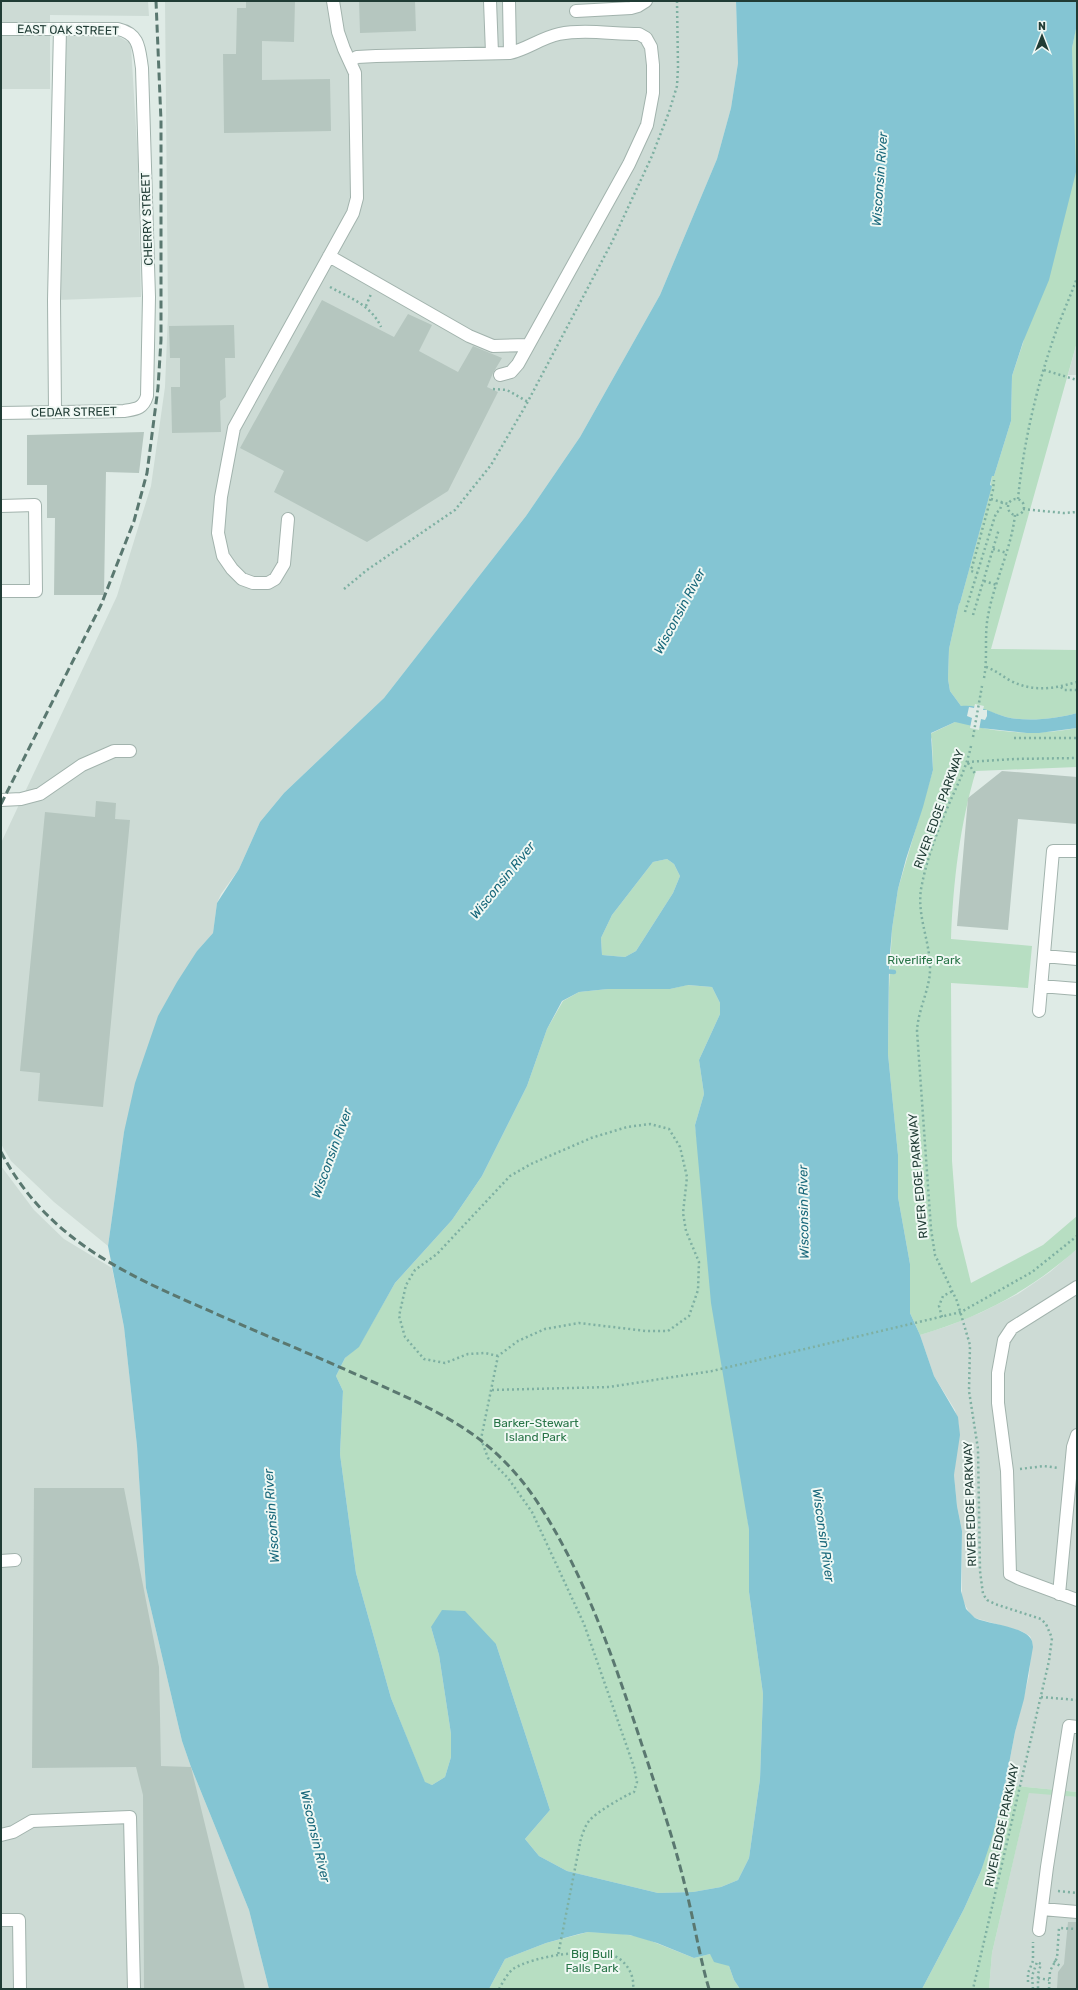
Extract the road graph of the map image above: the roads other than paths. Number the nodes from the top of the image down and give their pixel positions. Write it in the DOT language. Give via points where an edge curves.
graph roads {
  1 [pos="333,1"];
  2 [pos="490,1"];
  3 [pos="509,1"];
  4 [pos="646,1"];
  5 [pos="576,11"];
  6 [pos="1,29"];
  7 [pos="60,29"];
  8 [pos="133,35"];
  9 [pos="510,52"];
  10 [pos="492,53"];
  11 [pos="350,61"];
  12 [pos="329,256"];
  13 [pos="528,345"];
  14 [pos="500,375"];
  15 [pos="145,404"];
  16 [pos="55,412"];
  17 [pos="1,413"];
  18 [pos="1,506"];
  19 [pos="288,519"];
  20 [pos="1,591"];
  21 [pos="130,751"];
  22 [pos="1,800"];
  23 [pos="1077,851"];
  24 [pos="1044,956"];
  25 [pos="1077,959"];
  26 [pos="1042,986"];
  27 [pos="1077,989"];
  28 [pos="1040,1011"];
  29 [pos="1077,1287"];
  30 [pos="1077,1435"];
  31 [pos="15,1560"];
  32 [pos="1,1561"];
  33 [pos="1060,1594"];
  34 [pos="1077,1600"];
  35 [pos="1077,1727"];
  36 [pos="1,1835"];
  37 [pos="1042,1909"];
  38 [pos="1077,1912"];
  39 [pos="1,1920"];
  40 [pos="1036,1935"];
  41 [pos="20,1989"];
  42 [pos="134,1989"];
  1 -- 11 [label="street" via="338,32"];
  2 -- 10 [label="street"];
  3 -- 9 [label="street"];
  4 -- 5 [label="street" via="631,8"];
  6 -- 7 [label="street, EAST OAK STREET"];
  7 -- 8 [label="street, EAST OAK STREET" via="118,29"];
  7 -- 16 [label="street" via="54,300"];
  8 -- 15 [label="street, CHERRY STREET" via="139,47 142,68 149,289 148,396"];
  9 -- 10 [label="street"];
  9 -- 13 [label="street" via="546,38 571,32 639,34 646,38 654,65 653,93 647,125 629,164"];
  10 -- 11 [label="street" via="376,56"];
  11 -- 12 [label="street" via="355,73 357,198 353,213"];
  12 -- 13 [label="street" via="469,336 493,346"];
  12 -- 19 [label="street" via="234,428 230,442 218,533 223,556 242,579 268,583 275,579 284,564"];
  13 -- 14 [label="street" via="513,370"];
  15 -- 16 [label="street, CEDAR STREET" via="124,411"];
  16 -- 17 [label="street, CEDAR STREET"];
  18 -- 20 [label="street" via="35,505 36,575 36,590"];
  21 -- 22 [label="street" via="114,751 82,765 40,794 21,799"];
  23 -- 24 [label="street" via="1053,851"];
  24 -- 25 [label="street"];
  24 -- 26 [label="street"];
  26 -- 27 [label="street"];
  26 -- 28 [label="street"];
  29 -- 33 [label="street" via="1012,1328 1004,1340 998,1373 999,1411 1007,1471 1010,1574"];
  30 -- 33 [label="street" via="1072,1447"];
  31 -- 32 [label="street"];
  33 -- 34 [label="street"];
  35 -- 37 [label="street" via="1069,1726"];
  36 -- 42 [label="street" via="13,1832 32,1821 130,1817"];
  37 -- 38 [label="street"];
  37 -- 40 [label="street"];
  39 -- 41 [label="street" via="19,1920"];
}
